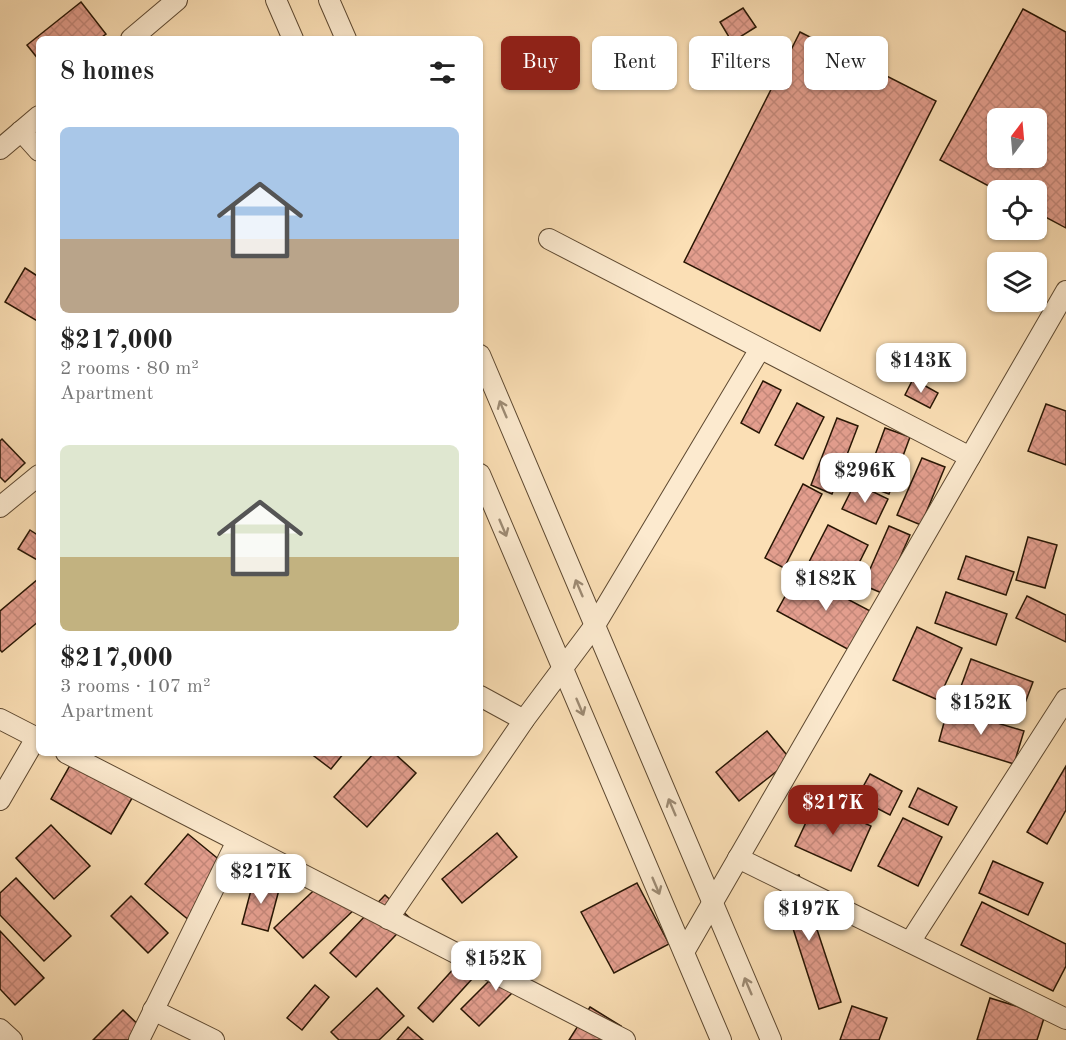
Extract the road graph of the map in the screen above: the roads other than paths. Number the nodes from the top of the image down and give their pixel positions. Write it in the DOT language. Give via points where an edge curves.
graph roads {
  1 [pos="177,0"];
  2 [pos="276,0"];
  3 [pos="329,0"];
  4 [pos="135,36"];
  5 [pos="292,36"];
  6 [pos="345,36"];
  7 [pos="36,119"];
  8 [pos="21,131"];
  9 [pos="36,148"];
  10 [pos="0,149"];
  11 [pos="549,239"];
  12 [pos="1066,291"];
  13 [pos="760,349"];
  14 [pos="483,362"];
  15 [pos="970,458"];
  16 [pos="36,477"];
  17 [pos="483,481"];
  18 [pos="0,507"];
  19 [pos="595,625"];
  20 [pos="563,667"];
  21 [pos="483,698"];
  22 [pos="1066,699"];
  23 [pos="0,719"];
  24 [pos="524,720"];
  25 [pos="36,738"];
  26 [pos="36,742"];
  27 [pos="72,756"];
  28 [pos="0,800"];
  29 [pos="237,841"];
  30 [pos="738,858"];
  31 [pos="713,902"];
  32 [pos="388,919"];
  33 [pos="910,942"];
  34 [pos="684,952"];
  35 [pos="153,1010"];
  36 [pos="1066,1019"];
  37 [pos="0,1029"];
  38 [pos="12,1040"];
  39 [pos="138,1040"];
  40 [pos="214,1040"];
  41 [pos="625,1040"];
  42 [pos="721,1040"];
  43 [pos="771,1040"];
  1 -- 4 [label="street"];
  2 -- 5 [label="street"];
  3 -- 6 [label="street"];
  7 -- 8 [label="street"];
  8 -- 9 [label="street"];
  8 -- 10 [label="street"];
  11 -- 13 [label="street"];
  12 -- 15 [label="street"];
  13 -- 15 [label="street"];
  13 -- 19 [label="street"];
  19 -- 14 [label="street, one-way"];
  15 -- 30 [label="street"];
  16 -- 18 [label="street"];
  17 -- 20 [label="street, one-way"];
  19 -- 20 [label="street"];
  31 -- 19 [label="street, one-way"];
  20 -- 24 [label="street"];
  20 -- 34 [label="street, one-way"];
  21 -- 24 [label="street"];
  22 -- 33 [label="street"];
  23 -- 25 [label="street"];
  24 -- 32 [label="street"];
  26 -- 28 [label="street"];
  27 -- 29 [label="street"];
  29 -- 32 [label="street"];
  29 -- 35 [label="street"];
  30 -- 31 [label="street"];
  30 -- 33 [label="street"];
  31 -- 34 [label="street"];
  43 -- 31 [label="street, one-way"];
  32 -- 41 [label="street"];
  33 -- 36 [label="street"];
  34 -- 42 [label="street"];
  35 -- 39 [label="street"];
  35 -- 40 [label="street"];
  37 -- 38 [label="street"];
}
